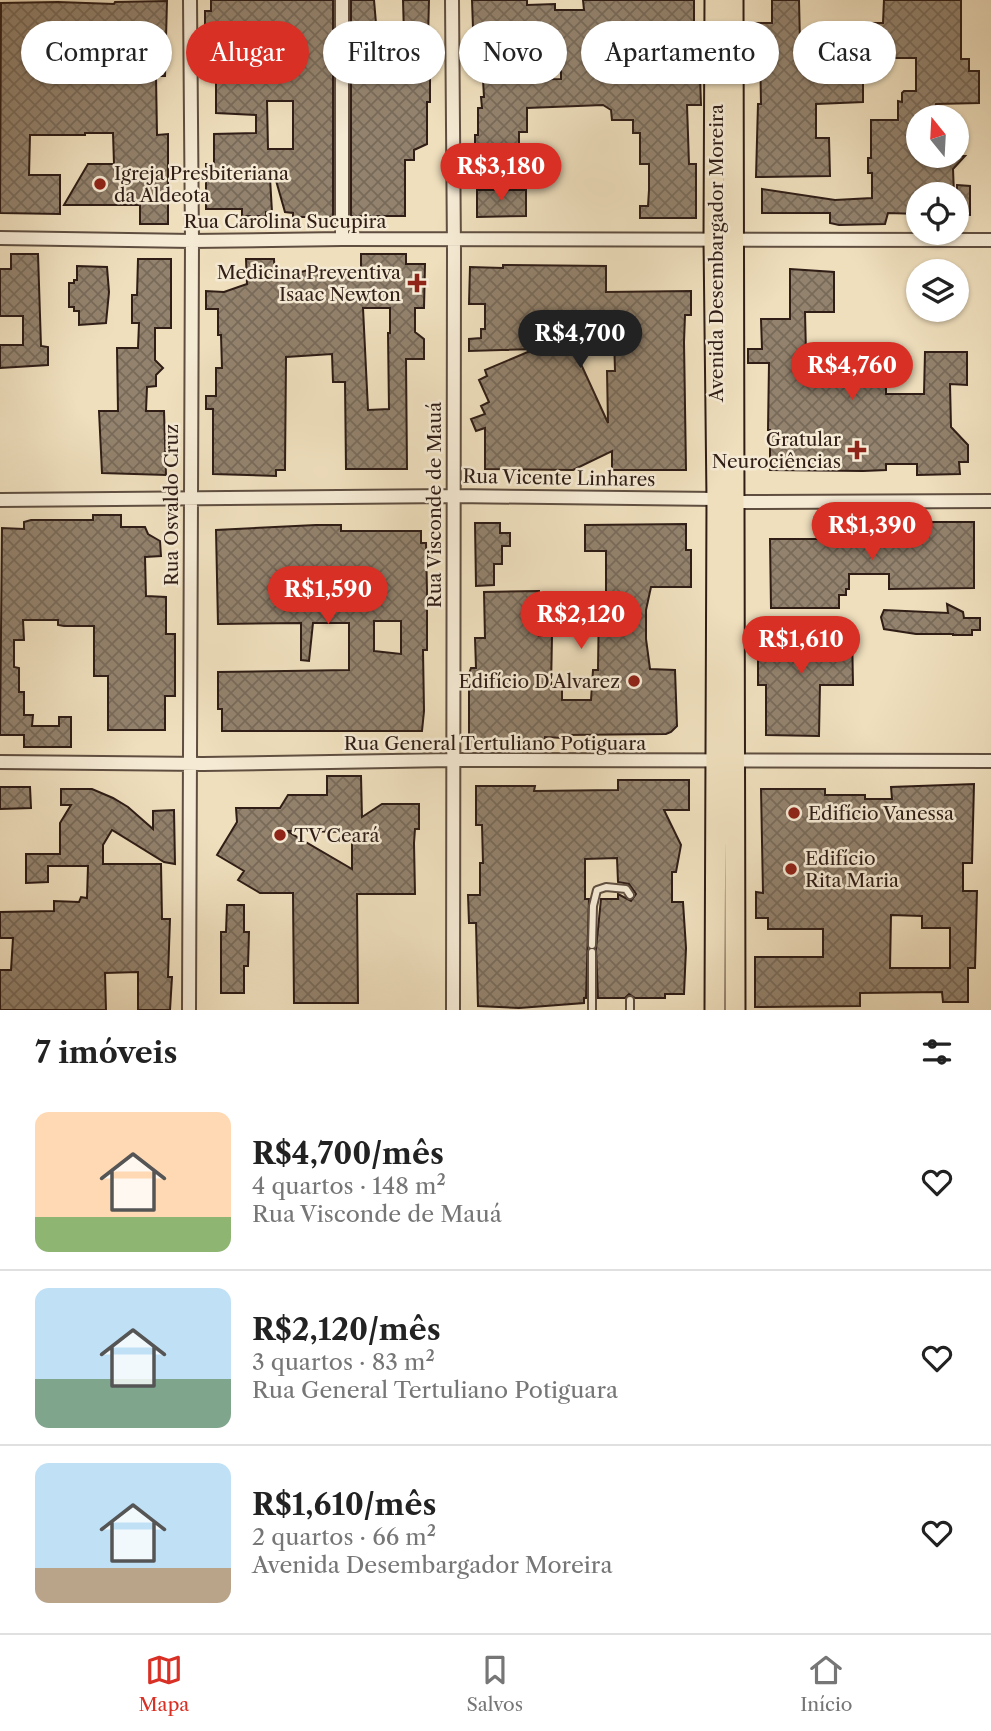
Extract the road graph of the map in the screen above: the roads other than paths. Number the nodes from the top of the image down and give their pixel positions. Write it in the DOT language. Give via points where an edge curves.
graph roads {
  1 [pos="190,0"];
  2 [pos="342,0"];
  3 [pos="452,0"];
  4 [pos="715,0"];
  5 [pos="733,0"];
  6 [pos="0,238"];
  7 [pos="342,239"];
  8 [pos="454,239"];
  9 [pos="724,240"];
  10 [pos="991,240"];
  11 [pos="192,241"];
  12 [pos="453,496"];
  13 [pos="0,500"];
  14 [pos="191,500"];
  15 [pos="725,501"];
  16 [pos="991,501"];
  17 [pos="452,760"];
  18 [pos="991,761"];
  19 [pos="0,762"];
  20 [pos="726,762"];
  21 [pos="189,764"];
  22 [pos="629,895"];
  23 [pos="630,1000"];
  24 [pos="189,1010"];
  25 [pos="453,1010"];
  26 [pos="592,1010"];
  27 [pos="630,1010"];
  28 [pos="715,1010"];
  29 [pos="734,1010"];
  1 -- 11 [label="street, Rua Osvaldo Cruz"];
  2 -- 7 [label="street"];
  3 -- 8 [label="street, Rua Visconde de Mauá"];
  4 -- 9 [label="main road, Avenida Desembargador Moreira"];
  5 -- 9 [label="main road, Avenida Desembargador Moreira"];
  6 -- 11 [label="street, Rua Carolina Sucupira"];
  7 -- 8 [label="street, Rua Carolina Sucupira"];
  7 -- 11 [label="street, Rua Carolina Sucupira"];
  8 -- 9 [label="street, Rua Carolina Sucupira"];
  8 -- 12 [label="street, Rua Visconde de Mauá"];
  9 -- 10 [label="street, Rua Carolina Sucupira"];
  9 -- 15 [label="main road, Avenida Desembargador Moreira"];
  11 -- 14 [label="street, Rua Osvaldo Cruz"];
  12 -- 14 [label="street, Rua Vicente Linhares"];
  12 -- 15 [label="street, Rua Vicente Linhares"];
  12 -- 17 [label="street, Rua Visconde de Mauá"];
  13 -- 14 [label="street, Rua Vicente Linhares"];
  14 -- 21 [label="street, Rua Osvaldo Cruz"];
  15 -- 16 [label="street, Rua Vicente Linhares"];
  15 -- 20 [label="main road, Avenida Desembargador Moreira"];
  17 -- 20 [label="street, Rua General Tertuliano Potiguara"];
  17 -- 21 [label="street, Rua General Tertuliano Potiguara"];
  17 -- 25 [label="street, Rua Visconde de Mauá"];
  18 -- 20 [label="street, Rua General Tertuliano Potiguara"];
  19 -- 21 [label="street, Rua General Tertuliano Potiguara"];
  20 -- 28 [label="main road, Avenida Desembargador Moreira"];
  20 -- 29 [label="main road, Avenida Desembargador Moreira"];
  21 -- 24 [label="street, Rua Osvaldo Cruz"];
  22 -- 26 [label="lane" via="626,889 597,890"];
  23 -- 27 [label="lane"];
}
